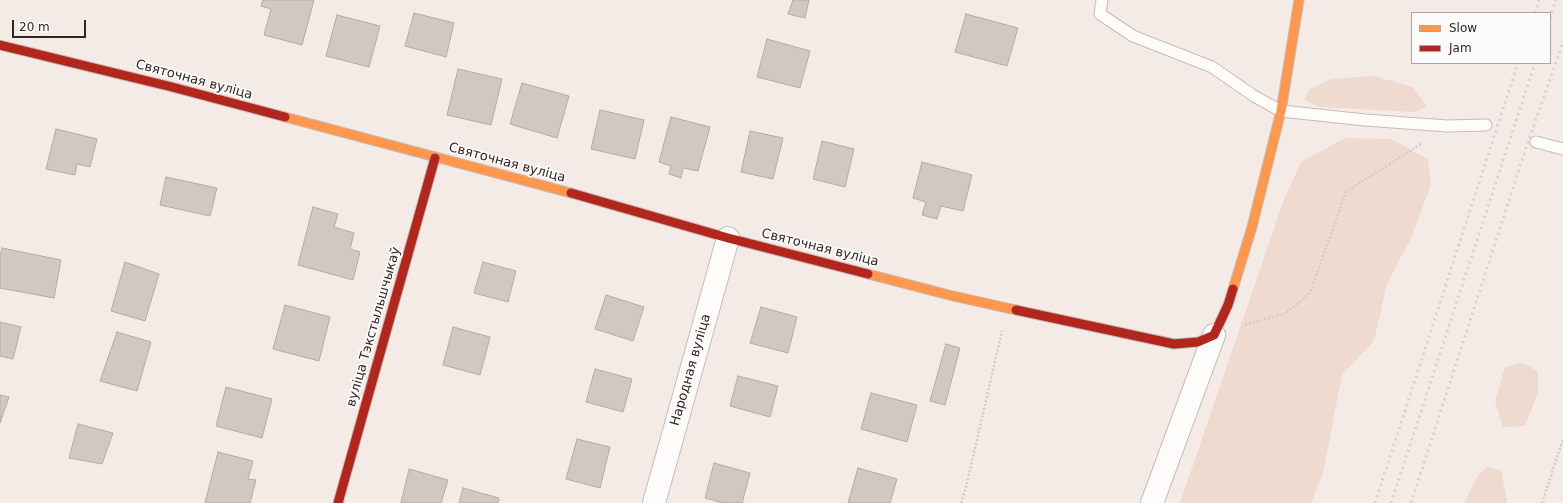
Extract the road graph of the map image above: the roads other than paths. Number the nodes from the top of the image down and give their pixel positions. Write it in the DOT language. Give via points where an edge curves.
graph roads {
  1 [pos="1102,0"];
  2 [pos="1299,0"];
  3 [pos="0,44"];
  4 [pos="1281,111"];
  5 [pos="1486,125"];
  6 [pos="1536,142"];
  7 [pos="1563,149"];
  8 [pos="436,158"];
  9 [pos="728,238"];
  10 [pos="1214,335"];
  11 [pos="338,503"];
  12 [pos="654,503"];
  13 [pos="1152,503"];
  1 -- 4 [label="lane" via="1100,14 1133,36 1212,67"];
  2 -- 4 [label="street"];
  3 -- 8 [label="street, Святочная вуліца"];
  4 -- 5 [label="lane" via="1447,126"];
  4 -- 10 [label="street" via="1252,227 1228,305"];
  6 -- 7 [label="lane"];
  8 -- 9 [label="street, Святочная вуліца"];
  8 -- 11 [label="street, вуліца Тэкстыльшчыкаў"];
  9 -- 10 [label="street, Святочная вуліца" via="953,296 1174,344 1198,342"];
  9 -- 12 [label="street, Народная вуліца"];
  10 -- 13 [label="street"];
}
